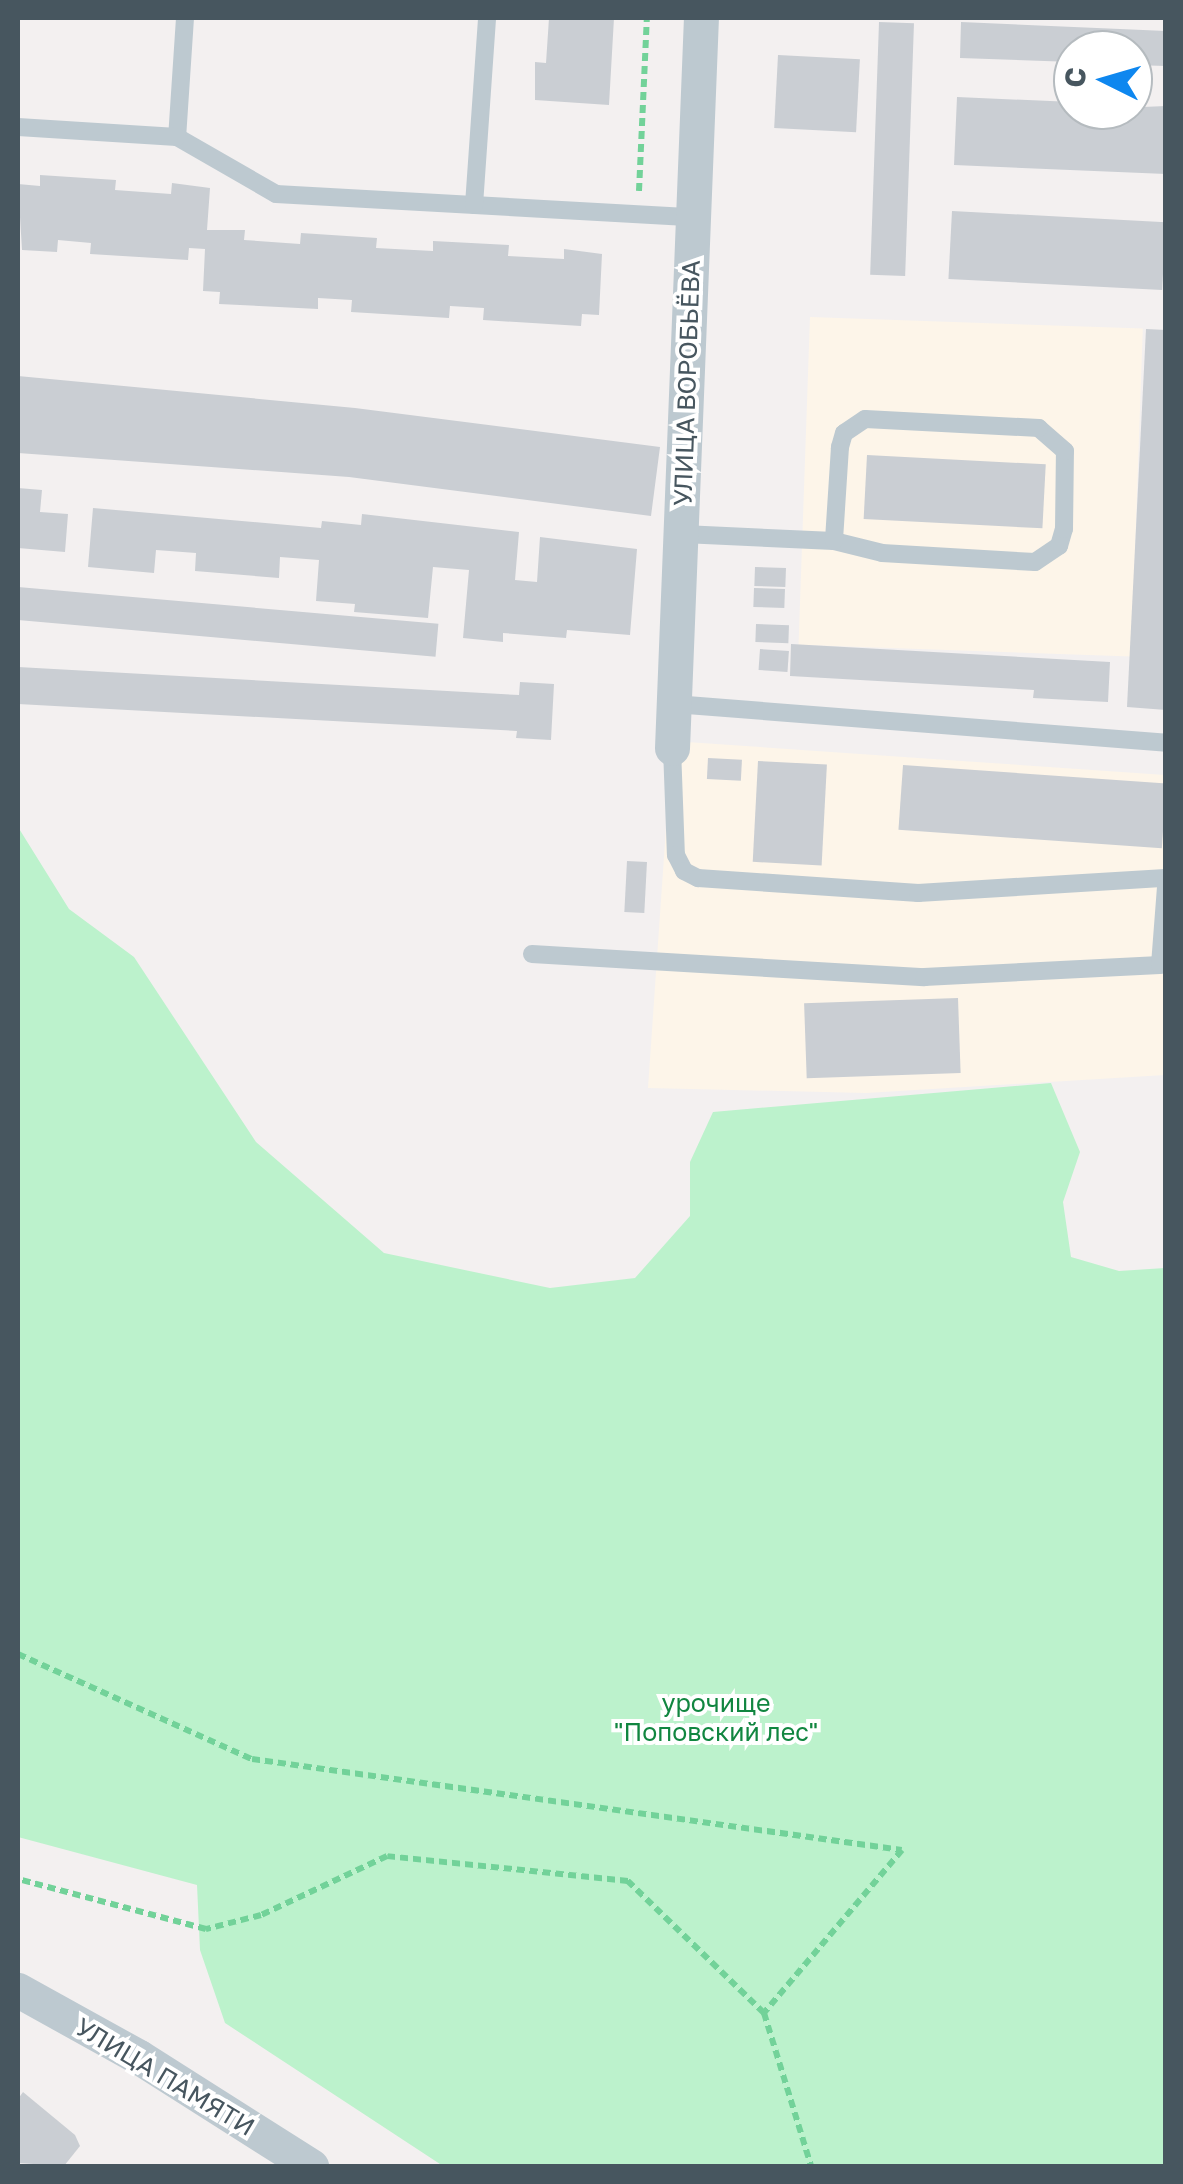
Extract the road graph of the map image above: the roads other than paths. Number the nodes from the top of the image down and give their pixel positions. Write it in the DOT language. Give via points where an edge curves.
graph roads {
  1 [pos="185,18"];
  2 [pos="487,18"];
  3 [pos="702,18"];
  4 [pos="18,127"];
  5 [pos="177,137"];
  6 [pos="474,205"];
  7 [pos="691,217"];
  8 [pos="683,534"];
  9 [pos="834,540"];
  10 [pos="674,704"];
  11 [pos="1166,744"];
  12 [pos="672,748"];
  13 [pos="1166,878"];
  14 [pos="1166,887"];
  15 [pos="532,954"];
  16 [pos="18,1990"];
  17 [pos="311,2166"];
  1 -- 5 [label="lane"];
  2 -- 6 [label="lane"];
  3 -- 7 [label="street, УЛИЦА ВОРОБЬЁВА"];
  4 -- 5 [label="lane"];
  5 -- 6 [label="lane" via="276,194"];
  6 -- 7 [label="lane"];
  7 -- 8 [label="street, УЛИЦА ВОРОБЬЁВА"];
  8 -- 9 [label="lane"];
  8 -- 10 [label="street, УЛИЦА ВОРОБЬЁВА"];
  9 -- 9 [label="lane" via="882,554 1048,558 1064,528 1066,451 1040,428 865,419 844,433 840,447"];
  10 -- 11 [label="lane"];
  10 -- 12 [label="street, УЛИЦА ВОРОБЬЁВА"];
  12 -- 13 [label="lane" via="676,854 684,871 698,878 918,893"];
  14 -- 15 [label="lane" via="1160,964 924,976"];
  16 -- 17 [label="street, УЛИЦА ПАМЯТИ" via="140,2057"];
}
